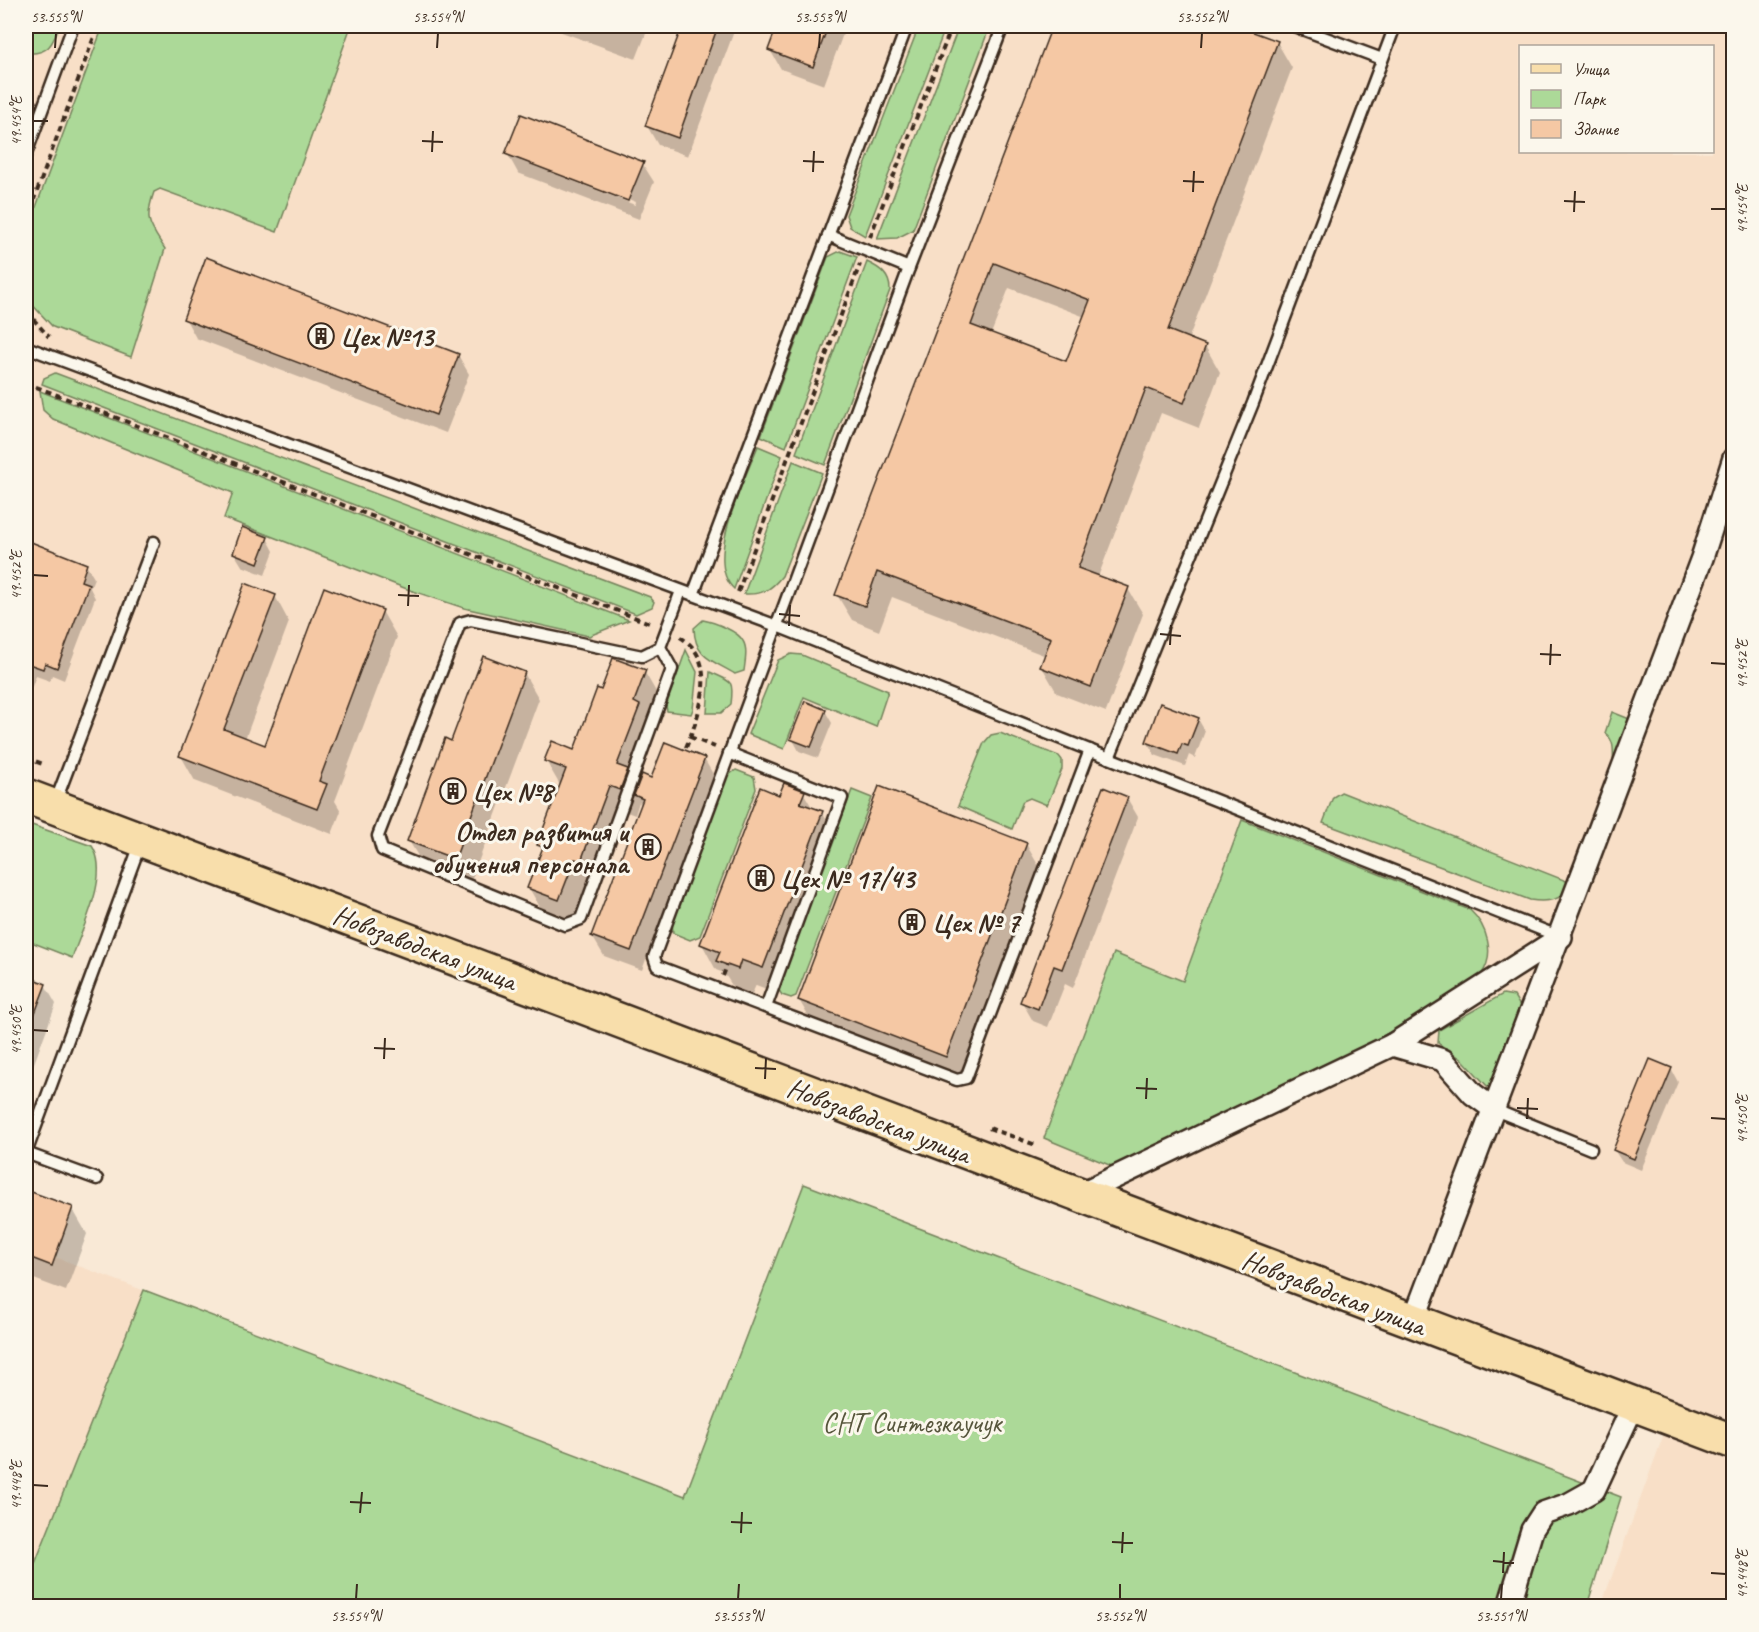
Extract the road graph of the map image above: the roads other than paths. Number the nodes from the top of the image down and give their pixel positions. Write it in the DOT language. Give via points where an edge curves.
graph roads {
  1 [pos="73,26"];
  2 [pos="907,26"];
  3 [pos="1003,26"];
  4 [pos="1294,26"];
  5 [pos="1395,26"];
  6 [pos="1382,59"];
  7 [pos="26,154"];
  8 [pos="828,235"];
  9 [pos="909,268"];
  10 [pos="26,348"];
  11 [pos="1734,458"];
  12 [pos="153,542"];
  13 [pos="681,591"];
  14 [pos="693,595"];
  15 [pos="777,626"];
  16 [pos="660,647"];
  17 [pos="1090,750"];
  18 [pos="729,753"];
  19 [pos="1109,758"];
  20 [pos="40,801"];
  21 [pos="142,840"];
  22 [pos="1561,938"];
  23 [pos="766,1007"];
  24 [pos="1392,1046"];
  25 [pos="1495,1110"];
  26 [pos="1591,1149"];
  27 [pos="26,1153"];
  28 [pos="97,1179"];
  29 [pos="1078,1195"];
  30 [pos="1413,1322"];
  31 [pos="1634,1404"];
  32 [pos="1734,1442"];
  33 [pos="1509,1606"];
  1 -- 7 [label="lane"];
  2 -- 8 [label="lane"];
  3 -- 9 [label="lane"];
  4 -- 6 [label="lane"];
  5 -- 6 [label="lane"];
  6 -- 19 [label="lane" via="1253,403"];
  8 -- 9 [label="lane"];
  8 -- 14 [label="lane"];
  9 -- 15 [label="lane"];
  10 -- 13 [label="lane"];
  11 -- 22 [label="street" via="1702,558"];
  12 -- 20 [label="lane"];
  13 -- 14 [label="lane"];
  13 -- 16 [label="lane"];
  14 -- 15 [label="lane"];
  15 -- 17 [label="lane"];
  15 -- 18 [label="lane"];
  16 -- 16 [label="lane" via="642,656 471,620 460,623 378,836 382,850 565,925 581,919 672,669"];
  17 -- 19 [label="lane"];
  17 -- 23 [label="lane" via="966,1078 957,1080"];
  18 -- 23 [label="lane" via="654,957 657,966"];
  18 -- 23 [label="lane" via="842,798"];
  19 -- 22 [label="lane"];
  20 -- 21 [label="main road, Новозаводская улица"];
  21 -- 27 [label="lane"];
  21 -- 29 [label="main road, Новозаводская улица"];
  22 -- 24 [label="street"];
  22 -- 25 [label="street"];
  24 -- 25 [label="street" via="1443,1059 1473,1094"];
  24 -- 29 [label="street"];
  25 -- 26 [label="lane"];
  25 -- 30 [label="street"];
  27 -- 28 [label="lane"];
  29 -- 30 [label="main road, Новозаводская улица"];
  30 -- 31 [label="main road, Новозаводская улица"];
  31 -- 32 [label="main road, Новозаводская улица"];
  31 -- 33 [label="street" via="1594,1490 1543,1513 1532,1530"];
}
